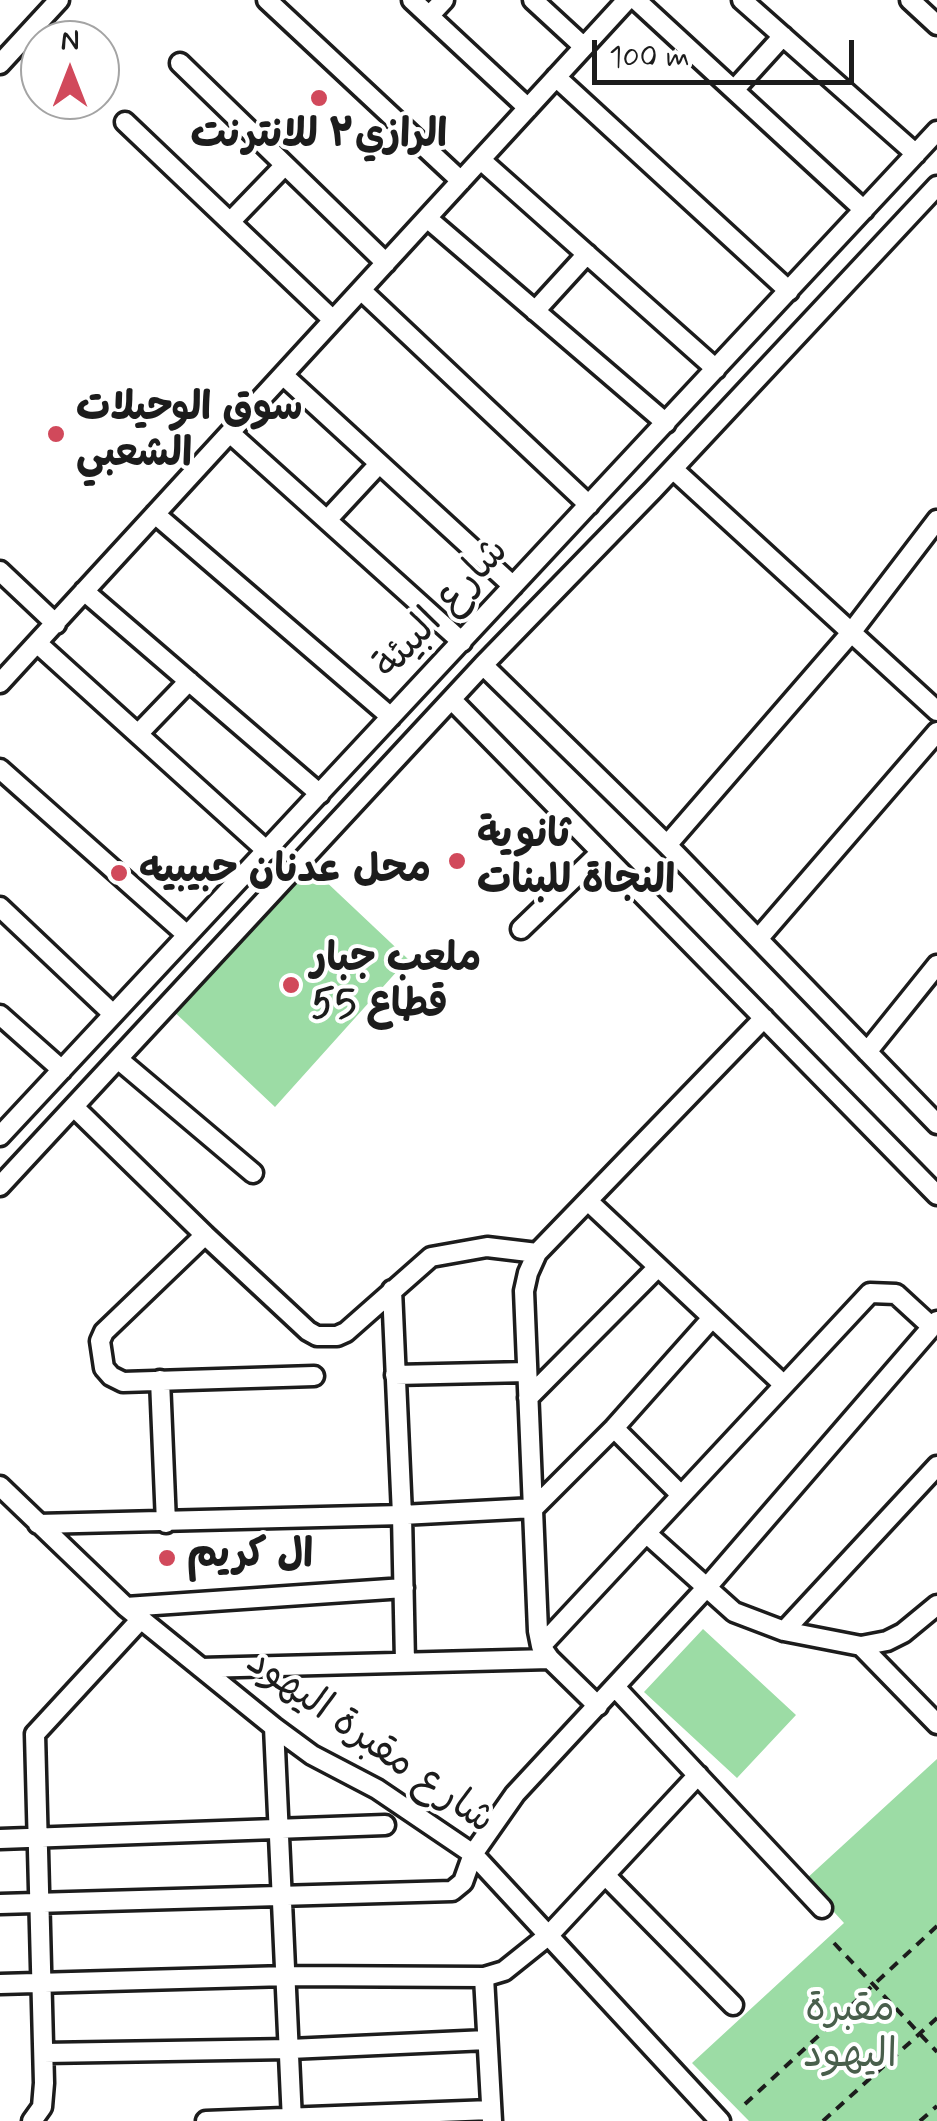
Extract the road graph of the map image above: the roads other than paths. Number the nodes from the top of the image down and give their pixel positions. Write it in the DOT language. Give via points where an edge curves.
graph roads {
  1 [pos="59,0"];
  2 [pos="267,0"];
  3 [pos="412,0"];
  4 [pos="444,0"];
  5 [pos="533,0"];
  6 [pos="627,0"];
  7 [pos="636,0"];
  8 [pos="742,0"];
  9 [pos="910,0"];
  10 [pos="429,16"];
  11 [pos="937,25"];
  12 [pos="784,36"];
  13 [pos="584,47"];
  14 [pos="180,63"];
  15 [pos="0,64"];
  16 [pos="556,77"];
  17 [pos="734,90"];
  18 [pos="528,108"];
  19 [pos="125,122"];
  20 [pos="936,135"];
  21 [pos="916,154"];
  22 [pos="481,160"];
  23 [pos="286,166"];
  24 [pos="461,181"];
  25 [pos="937,186"];
  26 [pos="864,210"];
  27 [pos="427,218"];
  28 [pos="230,222"];
  29 [pos="587,254"];
  30 [pos="386,263"];
  31 [pos="362,290"];
  32 [pos="788,291"];
  33 [pos="535,311"];
  34 [pos="334,320"];
  35 [pos="716,369"];
  36 [pos="282,376"];
  37 [pos="666,423"];
  38 [pos="230,432"];
  39 [pos="379,464"];
  40 [pos="673,469"];
  41 [pos="589,505"];
  42 [pos="155,514"];
  43 [pos="327,520"];
  44 [pos="937,520"];
  45 [pos="0,571"];
  46 [pos="513,586"];
  47 [pos="84,591"];
  48 [pos="56,624"];
  49 [pos="850,634"];
  50 [pos="462,642"];
  51 [pos="37,643"];
  52 [pos="482,665"];
  53 [pos="189,682"];
  54 [pos="0,683"];
  55 [pos="452,700"];
  56 [pos="937,712"];
  57 [pos="391,718"];
  58 [pos="937,732"];
  59 [pos="138,734"];
  60 [pos="0,769"];
  61 [pos="320,794"];
  62 [pos="667,845"];
  63 [pos="267,851"];
  64 [pos="601,852"];
  65 [pos="0,908"];
  66 [pos="521,929"];
  67 [pos="187,935"];
  68 [pos="758,939"];
  69 [pos="937,965"];
  70 [pos="113,1014"];
  71 [pos="0,1015"];
  72 [pos="764,1018"];
  73 [pos="867,1052"];
  74 [pos="118,1058"];
  75 [pos="62,1070"];
  76 [pos="74,1107"];
  77 [pos="936,1122"];
  78 [pos="0,1136"];
  79 [pos="253,1174"];
  80 [pos="0,1186"];
  81 [pos="937,1195"];
  82 [pos="588,1201"];
  83 [pos="205,1235"];
  84 [pos="537,1254"];
  85 [pos="658,1266"];
  86 [pos="392,1290"];
  87 [pos="712,1318"];
  88 [pos="935,1324"];
  89 [pos="528,1372"];
  90 [pos="395,1375"];
  91 [pos="314,1376"];
  92 [pos="160,1380"];
  93 [pos="784,1385"];
  94 [pos="528,1398"];
  95 [pos="614,1428"];
  96 [pos="937,1466"];
  97 [pos="0,1486"];
  98 [pos="682,1495"];
  99 [pos="534,1508"];
  100 [pos="402,1515"];
  101 [pos="166,1523"];
  102 [pos="38,1524"];
  103 [pos="646,1532"];
  104 [pos="706,1587"];
  105 [pos="404,1588"];
  106 [pos="937,1604"];
  107 [pos="134,1613"];
  108 [pos="784,1630"];
  109 [pos="860,1646"];
  110 [pos="545,1652"];
  111 [pos="405,1662"];
  112 [pos="200,1668"];
  113 [pos="615,1687"];
  114 [pos="598,1706"];
  115 [pos="937,1724"];
  116 [pos="274,1727"];
  117 [pos="698,1775"];
  118 [pos="385,1825"];
  119 [pos="280,1830"];
  120 [pos="36,1839"];
  121 [pos="0,1840"];
  122 [pos="473,1854"];
  123 [pos="604,1876"];
  124 [pos="283,1894"];
  125 [pos="38,1902"];
  126 [pos="0,1904"];
  127 [pos="822,1908"];
  128 [pos="549,1934"];
  129 [pos="287,1976"];
  130 [pos="484,1977"];
  131 [pos="0,1984"];
  132 [pos="41,1984"];
  133 [pos="732,2005"];
  134 [pos="486,2040"];
  135 [pos="290,2049"];
  136 [pos="44,2053"];
  137 [pos="492,2115"];
  138 [pos="292,2120"];
  139 [pos="717,2120"];
  140 [pos="32,2121"];
  141 [pos="206,2121"];
  1 -- 15 [label="street"];
  2 -- 24 [label="street"];
  3 -- 10 [label="street"];
  4 -- 10 [label="street"];
  5 -- 13 [label="street"];
  6 -- 13 [label="street"];
  7 -- 17 [label="street"];
  8 -- 12 [label="street"];
  9 -- 11 [label="street"];
  10 -- 18 [label="street"];
  12 -- 17 [label="street"];
  12 -- 21 [label="street"];
  13 -- 16 [label="street"];
  14 -- 23 [label="street"];
  16 -- 18 [label="street"];
  16 -- 32 [label="street"];
  17 -- 26 [label="street"];
  18 -- 22 [label="street"];
  19 -- 28 [label="street"];
  20 -- 21 [label="street, شارع البيئة"];
  21 -- 26 [label="street, شارع البيئة"];
  22 -- 24 [label="street"];
  22 -- 29 [label="street"];
  23 -- 28 [label="street"];
  23 -- 30 [label="street"];
  24 -- 27 [label="street"];
  25 -- 40 [label="street, شارع البيئة"];
  26 -- 32 [label="street, شارع البيئة"];
  27 -- 30 [label="street"];
  27 -- 33 [label="street"];
  28 -- 34 [label="street"];
  29 -- 33 [label="street"];
  29 -- 35 [label="street"];
  30 -- 31 [label="street"];
  31 -- 34 [label="street"];
  31 -- 41 [label="street"];
  32 -- 35 [label="street, شارع البيئة"];
  33 -- 37 [label="street"];
  34 -- 36 [label="street"];
  35 -- 37 [label="street, شارع البيئة"];
  36 -- 38 [label="street"];
  36 -- 39 [label="street"];
  37 -- 41 [label="street, شارع البيئة"];
  38 -- 42 [label="street"];
  38 -- 43 [label="street"];
  39 -- 43 [label="street"];
  39 -- 46 [label="street"];
  40 -- 49 [label="street"];
  40 -- 52 [label="street, شارع البيئة"];
  41 -- 46 [label="street, شارع البيئة"];
  42 -- 47 [label="street"];
  42 -- 57 [label="street"];
  43 -- 50 [label="street"];
  44 -- 49 [label="street"];
  45 -- 48 [label="street"];
  46 -- 50 [label="street, شارع البيئة"];
  47 -- 48 [label="street"];
  47 -- 53 [label="street"];
  48 -- 51 [label="street"];
  49 -- 56 [label="street"];
  49 -- 62 [label="street"];
  50 -- 57 [label="street, شارع البيئة"];
  51 -- 54 [label="street"];
  51 -- 59 [label="street"];
  52 -- 55 [label="street, شارع البيئة"];
  52 -- 62 [label="street"];
  53 -- 59 [label="street"];
  53 -- 61 [label="street"];
  55 -- 64 [label="street"];
  55 -- 74 [label="street, شارع البيئة"];
  57 -- 61 [label="street, شارع البيئة"];
  58 -- 68 [label="street"];
  59 -- 63 [label="street"];
  60 -- 67 [label="street"];
  61 -- 63 [label="street, شارع البيئة"];
  62 -- 68 [label="street"];
  63 -- 67 [label="street, شارع البيئة"];
  64 -- 66 [label="street"];
  64 -- 72 [label="street"];
  65 -- 70 [label="street"];
  67 -- 70 [label="street, شارع البيئة"];
  68 -- 73 [label="street"];
  69 -- 73 [label="street"];
  70 -- 75 [label="street, شارع البيئة"];
  71 -- 75 [label="street"];
  72 -- 81 [label="street"];
  72 -- 82 [label="street"];
  73 -- 77 [label="street"];
  74 -- 76 [label="street, شارع البيئة"];
  74 -- 79 [label="street"];
  75 -- 78 [label="street, شارع البيئة"];
  76 -- 80 [label="street, شارع البيئة"];
  76 -- 83 [label="street"];
  82 -- 84 [label="street"];
  82 -- 85 [label="street"];
  83 -- 86 [label="street" via="317,1336 346,1332"];
  83 -- 92 [label="street" via="100,1340 111,1376 123,1382"];
  84 -- 86 [label="street" via="487,1247 430,1257"];
  84 -- 89 [label="street" via="524,1292"];
  85 -- 87 [label="street"];
  85 -- 94 [label="street"];
  86 -- 90 [label="street"];
  87 -- 93 [label="street"];
  87 -- 95 [label="street"];
  88 -- 93 [label="street" via="896,1294 870,1293"];
  88 -- 104 [label="street"];
  89 -- 90 [label="street"];
  89 -- 94 [label="street"];
  90 -- 100 [label="street"];
  91 -- 92 [label="street"];
  92 -- 101 [label="street"];
  93 -- 98 [label="street"];
  94 -- 99 [label="street"];
  95 -- 98 [label="street"];
  95 -- 99 [label="street"];
  96 -- 108 [label="street"];
  97 -- 102 [label="street, شارع مقبرة اليهود"];
  98 -- 103 [label="street"];
  99 -- 100 [label="street"];
  99 -- 110 [label="street"];
  100 -- 101 [label="street"];
  100 -- 105 [label="street"];
  101 -- 102 [label="street"];
  102 -- 107 [label="street, شارع مقبرة اليهود"];
  103 -- 104 [label="street"];
  103 -- 110 [label="street"];
  104 -- 108 [label="street" via="734,1612"];
  104 -- 113 [label="street"];
  105 -- 107 [label="street"];
  105 -- 111 [label="street"];
  106 -- 109 [label="street" via="903,1633"];
  107 -- 112 [label="street, شارع مقبرة اليهود"];
  107 -- 120 [label="street" via="35,1734"];
  108 -- 109 [label="street"];
  109 -- 115 [label="street"];
  110 -- 111 [label="street"];
  110 -- 114 [label="street"];
  111 -- 112 [label="street"];
  112 -- 116 [label="street, شارع مقبرة اليهود"];
  113 -- 114 [label="street"];
  113 -- 117 [label="street"];
  114 -- 122 [label="street" via="515,1794"];
  116 -- 119 [label="street"];
  116 -- 122 [label="street, شارع مقبرة اليهود"];
  117 -- 123 [label="street"];
  117 -- 127 [label="street"];
  118 -- 119 [label="street"];
  119 -- 120 [label="street"];
  119 -- 124 [label="street"];
  120 -- 121 [label="street"];
  120 -- 125 [label="street"];
  122 -- 124 [label="street" via="463,1882 442,1894"];
  122 -- 128 [label="street, شارع مقبرة اليهود"];
  123 -- 128 [label="street"];
  123 -- 133 [label="street"];
  124 -- 125 [label="street"];
  124 -- 129 [label="street"];
  125 -- 126 [label="street"];
  125 -- 132 [label="street"];
  128 -- 130 [label="street" via="504,1972"];
  128 -- 139 [label="street, شارع مقبرة اليهود"];
  129 -- 130 [label="street"];
  129 -- 132 [label="street"];
  129 -- 135 [label="street"];
  130 -- 134 [label="street"];
  131 -- 132 [label="street"];
  132 -- 136 [label="street"];
  134 -- 135 [label="street"];
  134 -- 137 [label="street"];
  135 -- 136 [label="street"];
  135 -- 138 [label="street"];
  136 -- 140 [label="street" via="42,2106"];
  137 -- 138 [label="street"];
  138 -- 141 [label="street"];
}
